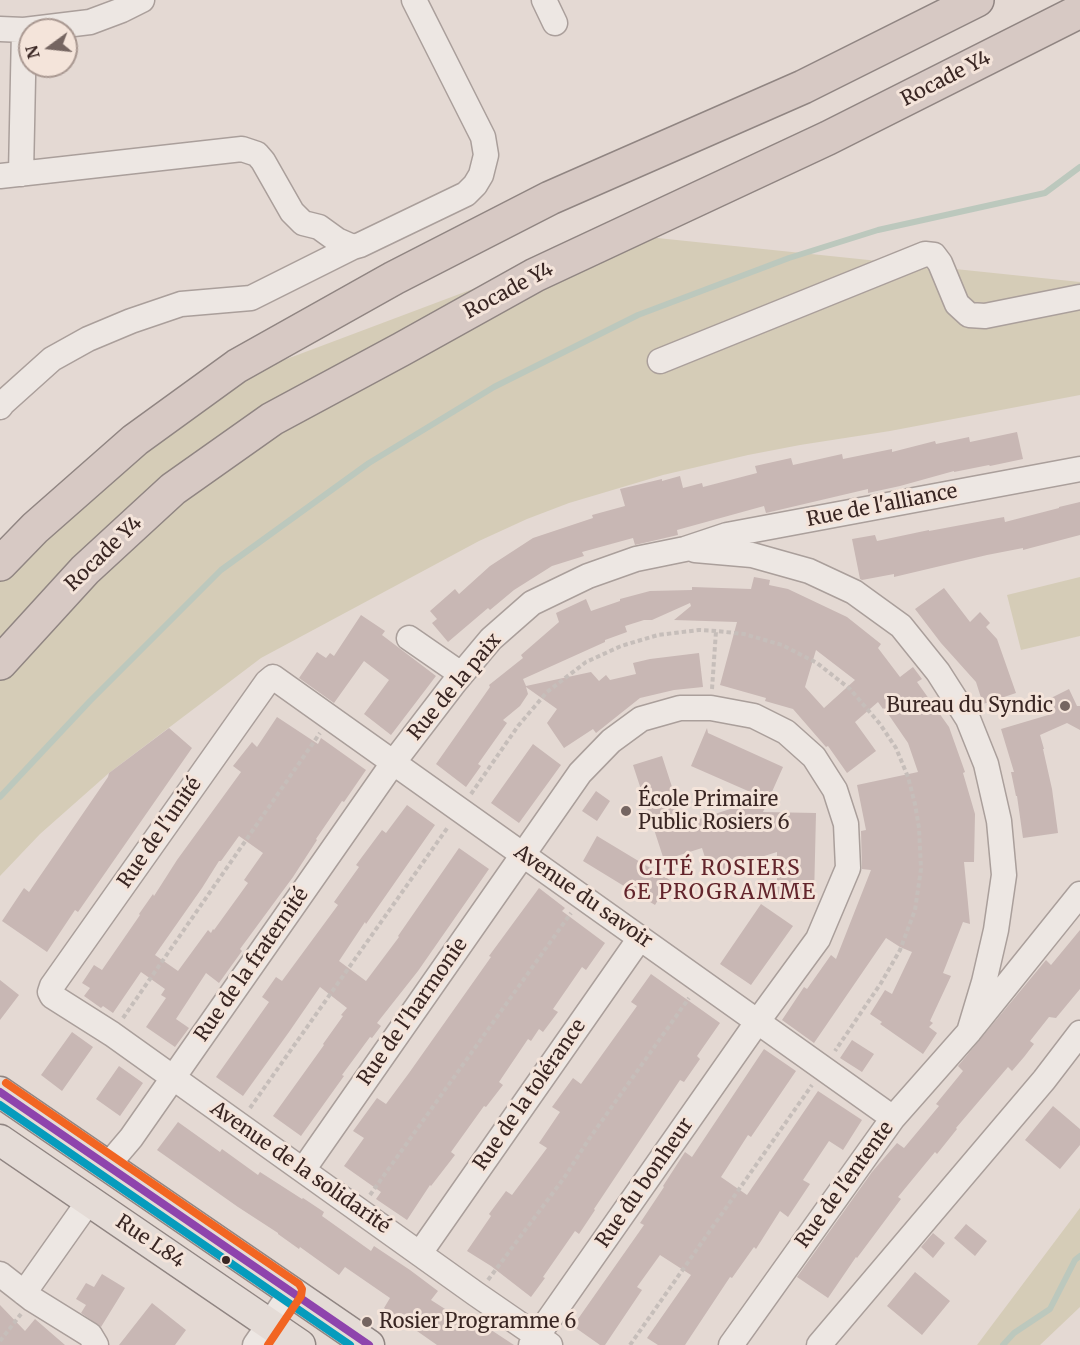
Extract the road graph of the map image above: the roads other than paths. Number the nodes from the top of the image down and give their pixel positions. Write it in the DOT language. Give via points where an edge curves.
graph roads {
  1 [pos="142,0"];
  2 [pos="414,0"];
  3 [pos="544,0"];
  4 [pos="977,0"];
  5 [pos="1080,11"];
  6 [pos="78,23"];
  7 [pos="555,23"];
  8 [pos="0,29"];
  9 [pos="18,30"];
  10 [pos="20,78"];
  11 [pos="11,175"];
  12 [pos="353,247"];
  13 [pos="1080,297"];
  14 [pos="660,361"];
  15 [pos="0,407"];
  16 [pos="1080,469"];
  17 [pos="686,549"];
  18 [pos="0,564"];
  19 [pos="409,638"];
  20 [pos="0,663"];
  21 [pos="461,674"];
  22 [pos="273,676"];
  23 [pos="711,708"];
  24 [pos="393,763"];
  25 [pos="523,855"];
  26 [pos="1080,894"];
  27 [pos="640,938"];
  28 [pos="50,992"];
  29 [pos="758,1021"];
  30 [pos="969,1032"];
  31 [pos="1080,1033"];
  32 [pos="173,1078"];
  33 [pos="0,1092"];
  34 [pos="893,1118"];
  35 [pos="0,1140"];
  36 [pos="108,1165"];
  37 [pos="303,1170"];
  38 [pos="89,1201"];
  39 [pos="420,1253"];
  40 [pos="0,1274"];
  41 [pos="292,1292"];
  42 [pos="28,1296"];
  43 [pos="263,1335"];
  44 [pos="539,1342"];
  45 [pos="96,1345"];
  46 [pos="300,1345"];
  47 [pos="369,1345"];
  48 [pos="731,1345"];
  49 [pos="819,1345"];
  1 -- 6 [label="street"];
  2 -- 12 [label="street" via="483,137 486,155 481,175 466,194"];
  3 -- 7 [label="street"];
  4 -- 18 [label="highway" via="803,87 550,198 394,278 237,366 135,440 34,528"];
  5 -- 20 [label="highway, Rocade Y4" via="828,138 535,275 272,419 173,489 85,570"];
  8 -- 9 [label="street"];
  10 -- 11 [label="street"];
  11 -- 12 [label="street" via="242,149 263,161 292,212 303,223 319,227"];
  12 -- 15 [label="street" via="252,298 181,303 88,339 52,359"];
  13 -- 14 [label="street" via="985,316 969,315 957,304 940,263 934,255 925,254"];
  16 -- 17 [label="street, Rue de l'alliance" via="728,536"];
  17 -- 21 [label="street, Rue de la paix" via="607,569 532,603 491,639"];
  17 -- 30 [label="street" via="752,555 809,571 854,592 901,626 938,672 968,719 989,775 999,821 1004,875 996,930"];
  19 -- 21 [label="street"];
  21 -- 24 [label="street, Rue de la paix"];
  22 -- 24 [label="street, Avenue du savoir"];
  22 -- 28 [label="street, Rue de l'unité"];
  23 -- 25 [label="street, Rue de l'harmonie" via="680,708 641,719 611,741 580,773"];
  23 -- 29 [label="street, Rue du bonheur" via="754,716 793,738 814,757 835,790 846,824 849,868 818,939"];
  24 -- 25 [label="street, Avenue du savoir"];
  24 -- 32 [label="street, Rue de la fraternité"];
  25 -- 27 [label="street, Avenue du savoir"];
  25 -- 37 [label="street, Rue de l'harmonie"];
  26 -- 30 [label="street, Rue de l'entente"];
  27 -- 29 [label="street, Avenue du savoir"];
  27 -- 39 [label="street, Rue de la tolérance"];
  28 -- 32 [label="street, Avenue de la solidarité"];
  29 -- 34 [label="street, Avenue du savoir"];
  29 -- 44 [label="street, Rue du bonheur"];
  30 -- 34 [label="street, Rue de l'entente"];
  31 -- 49 [label="street"];
  32 -- 36 [label="street, Rue de la fraternité"];
  32 -- 37 [label="street, Avenue de la solidarité"];
  33 -- 36 [label="main road, Rue L84"];
  34 -- 48 [label="street, Rue de l'entente"];
  35 -- 38 [label="main road, Rue L84"];
  36 -- 41 [label="main road, Rue L84"];
  37 -- 39 [label="street, Avenue de la solidarité"];
  38 -- 42 [label="street"];
  38 -- 43 [label="main road, Rue L84"];
  39 -- 44 [label="street, Avenue de la solidarité"];
  40 -- 42 [label="street"];
  41 -- 43 [label="street"];
  41 -- 47 [label="main road, Rue L84"];
  42 -- 45 [label="street" via="90,1335"];
  43 -- 46 [label="main road, Rue L84"];
}
